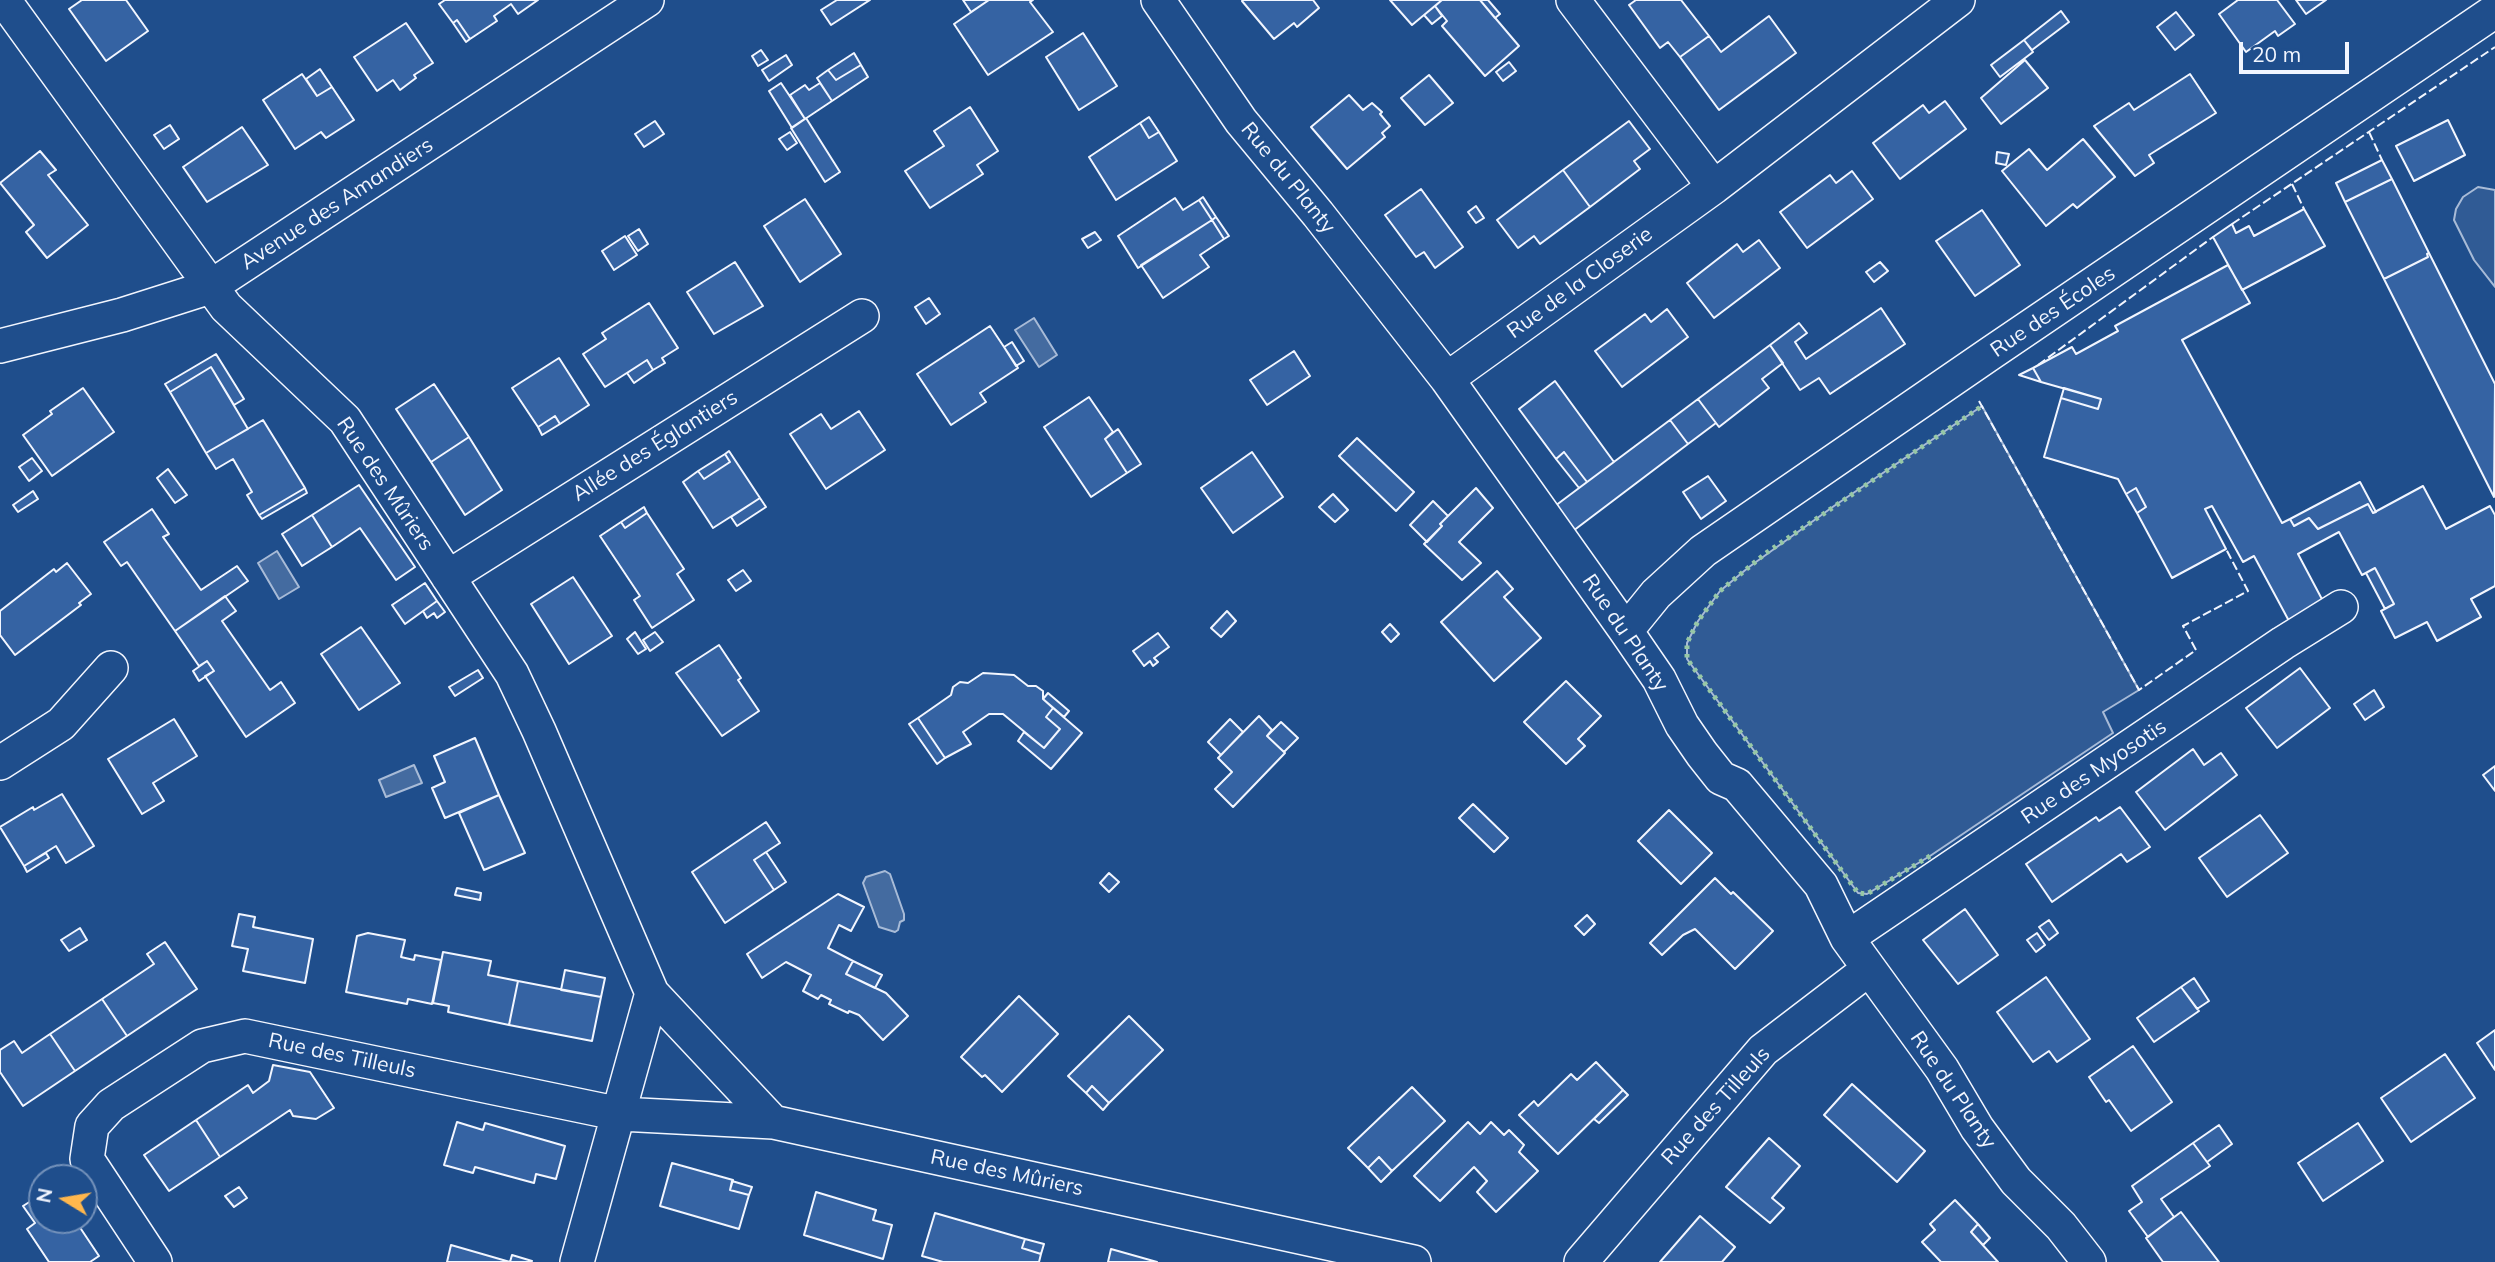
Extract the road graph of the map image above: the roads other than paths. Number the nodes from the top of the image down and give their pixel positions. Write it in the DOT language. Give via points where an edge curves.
graph roads {
  1 [pos="4,0"];
  2 [pos="647,0"];
  3 [pos="1158,0"];
  4 [pos="1573,0"];
  5 [pos="1958,0"];
  6 [pos="2495,11"];
  7 [pos="1714,187"];
  8 [pos="210,287"];
  9 [pos="862,316"];
  10 [pos="0,346"];
  11 [pos="1447,379"];
  12 [pos="448,577"];
  13 [pos="2341,607"];
  14 [pos="1626,631"];
  15 [pos="111,668"];
  16 [pos="0,764"];
  17 [pos="1847,939"];
  18 [pos="1869,969"];
  19 [pos="652,993"];
  20 [pos="620,1114"];
  21 [pos="773,1122"];
  22 [pos="155,1262"];
  23 [pos="577,1262"];
  24 [pos="1414,1262"];
  25 [pos="1581,1262"];
  26 [pos="2089,1262"];
  1 -- 8 [label="street, Rue des Mûriers"];
  2 -- 8 [label="street, Avenue des Amandiers"];
  3 -- 11 [label="street, Rue du Planty" via="1241,121"];
  4 -- 7 [label="street"];
  5 -- 7 [label="street, Rue de la Closerie"];
  6 -- 14 [label="street, Rue des Écoles" via="1703,551 1656,594"];
  7 -- 11 [label="street, Rue de la Closerie"];
  8 -- 10 [label="street, Avenue des Amandiers"];
  8 -- 12 [label="street, Rue des Mûriers" via="345,420"];
  9 -- 12 [label="street, Allée des Églantiers"];
  11 -- 14 [label="street, Rue du Planty"];
  12 -- 19 [label="street, Rue des Mûriers" via="512,674"];
  13 -- 17 [label="street, Rue des Myosotis"];
  14 -- 17 [label="street, Rue du Planty" via="1702,754 1721,778 1737,785 1817,880"];
  15 -- 16 [label="street" via="61,724"];
  17 -- 18 [label="street, Rue du Planty"];
  18 -- 25 [label="street, Rue des Tilleuls" via="1763,1049"];
  18 -- 26 [label="street, Rue du Planty" via="2016,1181"];
  19 -- 20 [label="street"];
  19 -- 21 [label="street, Rue des Mûriers"];
  20 -- 21 [label="street, Rue des Tilleuls"];
  20 -- 22 [label="street, Rue des Tilleuls" via="245,1036 202,1046 111,1105 92,1126 87,1159"];
  20 -- 23 [label="street"];
  21 -- 24 [label="street, Rue des Mûriers"];
}
